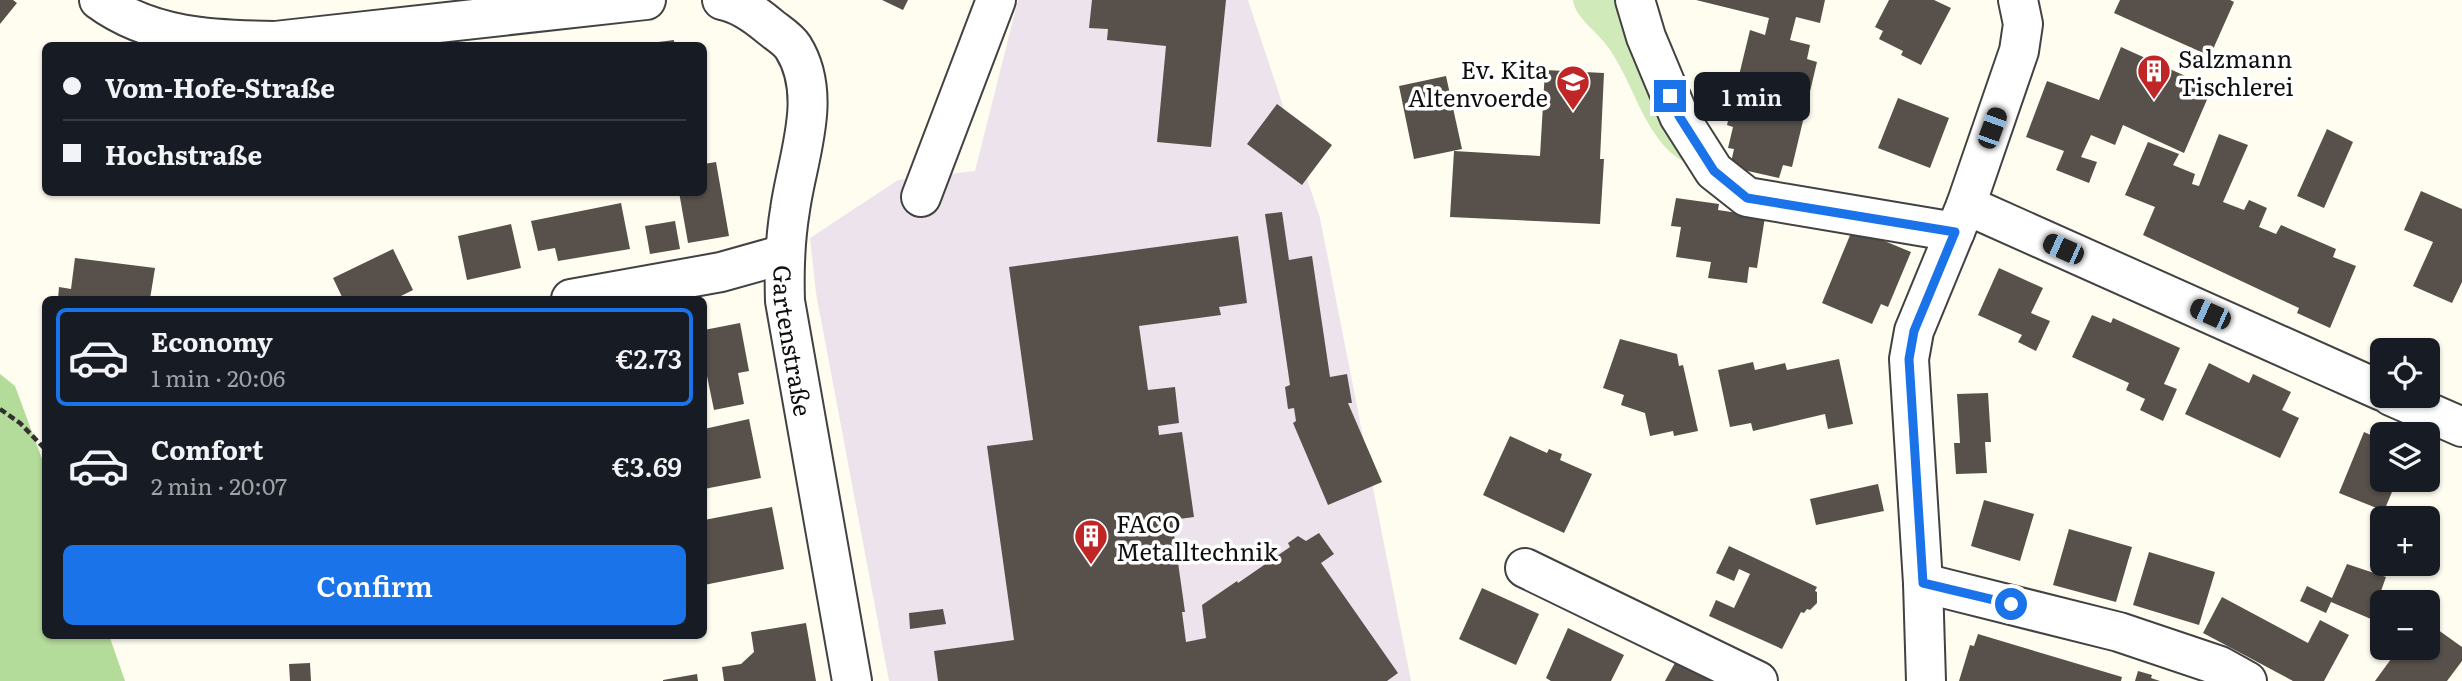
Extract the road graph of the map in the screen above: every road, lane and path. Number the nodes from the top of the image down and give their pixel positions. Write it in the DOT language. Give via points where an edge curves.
graph roads {
  1 [pos="99,0"];
  2 [pos="646,0"];
  3 [pos="722,0"];
  4 [pos="996,0"];
  5 [pos="1635,0"];
  6 [pos="2018,0"];
  7 [pos="920,197"];
  8 [pos="1960,218"];
  9 [pos="785,254"];
  10 [pos="588,296"];
  11 [pos="2370,386"];
  12 [pos="2418,408"];
  13 [pos="0,409"];
  14 [pos="2462,427"];
  15 [pos="42,446"];
  16 [pos="1525,568"];
  17 [pos="1923,583"];
  18 [pos="852,681"];
  19 [pos="1758,681"];
  20 [pos="1926,681"];
  21 [pos="2247,681"];
  1 -- 2 [label="street" via="167,33 213,40 275,41"];
  3 -- 9 [label="street, Gartenstraße" via="758,17 792,46 805,75 807,117"];
  4 -- 7 [label="street"];
  5 -- 8 [label="street" via="1679,116 1714,171 1747,198"];
  6 -- 8 [label="street" via="2023,24 2019,51"];
  8 -- 11 [label="street"];
  8 -- 17 [label="street" via="1914,331 1909,359"];
  9 -- 10 [label="street" via="721,272"];
  9 -- 18 [label="street, Gartenstraße" via="789,333"];
  12 -- 14 [label="street"];
  13 -- 15 [label="path"];
  16 -- 19 [label="street"];
  17 -- 20 [label="street"];
  17 -- 21 [label="street" via="2119,632 2220,666"];
}
